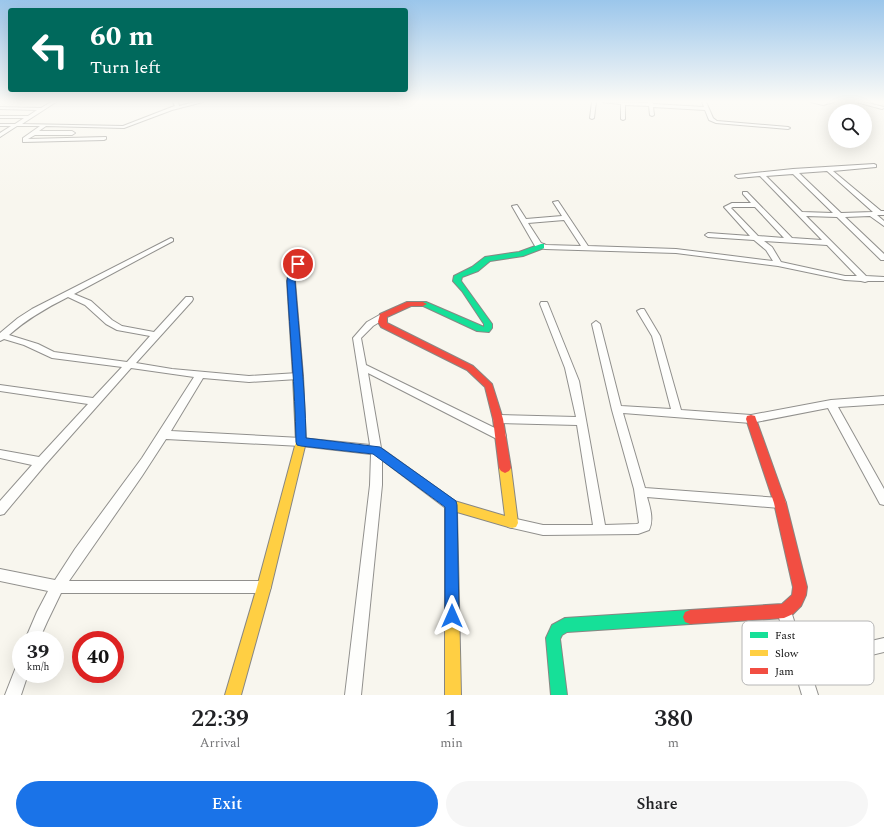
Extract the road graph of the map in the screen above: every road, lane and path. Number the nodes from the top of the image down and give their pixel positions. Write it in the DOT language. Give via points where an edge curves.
graph roads {
  1 [pos="31,134"];
  2 [pos="104,138"];
  3 [pos="874,166"];
  4 [pos="829,170"];
  5 [pos="793,171"];
  6 [pos="761,174"];
  7 [pos="738,176"];
  8 [pos="745,193"];
  9 [pos="556,202"];
  10 [pos="515,206"];
  11 [pos="757,206"];
  12 [pos="801,214"];
  13 [pos="878,214"];
  14 [pos="840,215"];
  15 [pos="566,218"];
  16 [pos="524,221"];
  17 [pos="884,224"];
  18 [pos="708,235"];
  19 [pos="756,238"];
  20 [pos="171,240"];
  21 [pos="791,241"];
  22 [pos="830,243"];
  23 [pos="541,246"];
  24 [pos="586,248"];
  25 [pos="303,256"];
  26 [pos="884,258"];
  27 [pos="778,264"];
  28 [pos="884,279"];
  29 [pos="865,280"];
  30 [pos="67,294"];
  31 [pos="189,299"];
  32 [pos="544,304"];
  33 [pos="641,311"];
  34 [pos="383,316"];
  35 [pos="596,324"];
  36 [pos="157,335"];
  37 [pos="0,337"];
  38 [pos="130,365"];
  39 [pos="362,367"];
  40 [pos="200,375"];
  41 [pos="298,376"];
  42 [pos="0,388"];
  43 [pos="884,400"];
  44 [pos="97,402"];
  45 [pos="831,404"];
  46 [pos="617,409"];
  47 [pos="677,414"];
  48 [pos="498,419"];
  49 [pos="751,419"];
  50 [pos="582,421"];
  51 [pos="162,435"];
  52 [pos="500,436"];
  53 [pos="301,442"];
  54 [pos="376,450"];
  55 [pos="0,454"];
  56 [pos="41,462"];
  57 [pos="640,492"];
  58 [pos="884,500"];
  59 [pos="780,503"];
  60 [pos="451,505"];
  61 [pos="0,510"];
  62 [pos="512,523"];
  63 [pos="600,530"];
  64 [pos="0,575"];
  65 [pos="57,586"];
  66 [pos="264,587"];
  67 [pos="784,611"];
  68 [pos="787,621"];
  69 [pos="35,631"];
  70 [pos="884,644"];
  71 [pos="874,646"];
  72 [pos="17,683"];
  73 [pos="807,685"];
  74 [pos="13,695"];
  75 [pos="233,695"];
  76 [pos="352,695"];
  77 [pos="453,695"];
  78 [pos="559,695"];
  79 [pos="810,695"];
  1 -- 2 [label="street" via="25,141"];
  3 -- 4 [label="street"];
  4 -- 5 [label="street"];
  4 -- 13 [label="street"];
  5 -- 6 [label="street"];
  5 -- 14 [label="street"];
  6 -- 7 [label="street"];
  6 -- 12 [label="street"];
  8 -- 11 [label="street"];
  9 -- 15 [label="street"];
  10 -- 16 [label="street"];
  11 -- 19 [label="street" via="727,207"];
  11 -- 21 [label="street"];
  12 -- 14 [label="street"];
  12 -- 22 [label="street"];
  13 -- 14 [label="street"];
  13 -- 17 [label="street"];
  14 -- 26 [label="street"];
  15 -- 16 [label="street"];
  15 -- 24 [label="street"];
  16 -- 23 [label="street"];
  18 -- 19 [label="street"];
  19 -- 21 [label="street"];
  19 -- 27 [label="street" via="769,249"];
  20 -- 30 [label="street"];
  21 -- 22 [label="street"];
  22 -- 29 [label="street"];
  23 -- 24 [label="street"];
  23 -- 34 [label="street" via="520,254 488,259 475,269 458,276 457,282 488,324 486,330 422,304 410,304"];
  24 -- 27 [label="street" via="676,251"];
  25 -- 41 [label="street" via="293,272 291,281"];
  27 -- 29 [label="street"];
  28 -- 29 [label="street"];
  30 -- 36 [label="street" via="88,303 109,322 120,328"];
  30 -- 37 [label="street" via="21,320"];
  31 -- 36 [label="street"];
  32 -- 50 [label="street" via="570,368"];
  33 -- 47 [label="street" via="656,336"];
  34 -- 39 [label="street" via="370,324 357,338"];
  34 -- 48 [label="street" via="384,324 470,368 483,379 489,386"];
  35 -- 46 [label="street"];
  36 -- 38 [label="street"];
  37 -- 38 [label="street" via="46,350 52,355"];
  38 -- 40 [label="street"];
  38 -- 44 [label="street"];
  39 -- 52 [label="street"];
  39 -- 54 [label="street"];
  40 -- 41 [label="street" via="249,379"];
  40 -- 51 [label="street"];
  41 -- 53 [label="street"];
  42 -- 44 [label="street"];
  43 -- 45 [label="street"];
  44 -- 56 [label="street"];
  45 -- 49 [label="street"];
  45 -- 58 [label="street"];
  46 -- 47 [label="street"];
  46 -- 57 [label="street"];
  47 -- 49 [label="street"];
  48 -- 50 [label="street"];
  48 -- 52 [label="street"];
  49 -- 59 [label="street"];
  50 -- 63 [label="street"];
  51 -- 53 [label="street"];
  51 -- 65 [label="street" via="139,472"];
  52 -- 62 [label="street"];
  53 -- 54 [label="street"];
  53 -- 66 [label="street"];
  54 -- 60 [label="street"];
  54 -- 76 [label="street" via="376,485"];
  55 -- 56 [label="street"];
  56 -- 61 [label="street"];
  57 -- 59 [label="street"];
  57 -- 63 [label="street" via="645,526 638,529"];
  59 -- 67 [label="street" via="800,587 800,597 796,604"];
  60 -- 62 [label="street"];
  60 -- 77 [label="street"];
  62 -- 63 [label="street" via="543,530"];
  64 -- 65 [label="street"];
  65 -- 66 [label="street"];
  65 -- 69 [label="street"];
  66 -- 75 [label="street"];
  67 -- 68 [label="street"];
  67 -- 78 [label="street" via="565,625 557,630 553,638"];
  70 -- 71 [label="street"];
  72 -- 74 [label="street"];
  73 -- 79 [label="street"];
}
